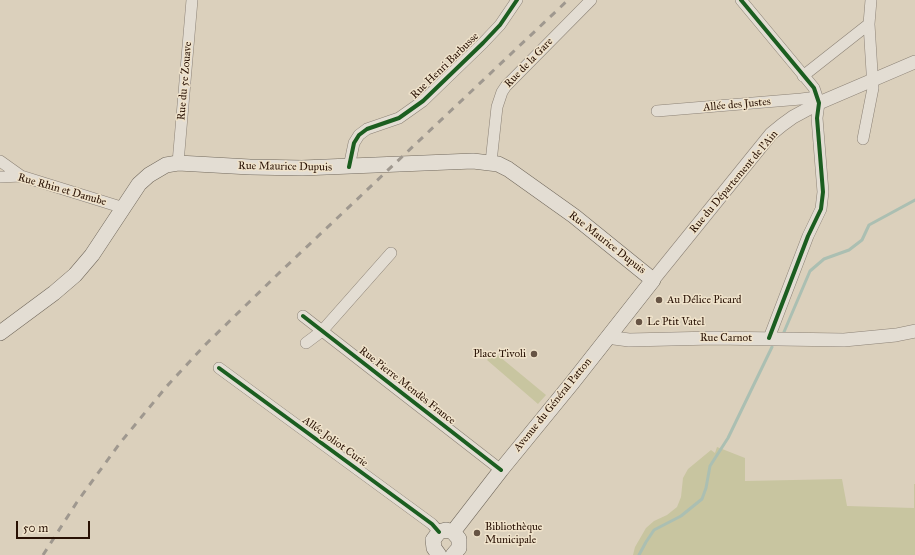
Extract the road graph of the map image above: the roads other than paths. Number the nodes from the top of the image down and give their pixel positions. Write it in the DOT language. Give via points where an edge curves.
graph roads {
  1 [pos="192,0"];
  2 [pos="517,0"];
  3 [pos="590,0"];
  4 [pos="741,0"];
  5 [pos="871,0"];
  6 [pos="869,24"];
  7 [pos="915,62"];
  8 [pos="803,76"];
  9 [pos="874,80"];
  10 [pos="818,100"];
  11 [pos="657,111"];
  12 [pos="864,139"];
  13 [pos="0,161"];
  14 [pos="491,162"];
  15 [pos="178,163"];
  16 [pos="350,167"];
  17 [pos="21,176"];
  18 [pos="0,177"];
  19 [pos="124,208"];
  20 [pos="391,253"];
  21 [pos="653,280"];
  22 [pos="303,316"];
  23 [pos="322,331"];
  24 [pos="915,331"];
  25 [pos="0,333"];
  26 [pos="609,335"];
  27 [pos="770,338"];
  28 [pos="306,343"];
  29 [pos="219,368"];
  30 [pos="501,470"];
  31 [pos="446,532"];
  32 [pos="436,554"];
  33 [pos="456,554"];
  1 -- 15 [label="street, Rue du 5e Zouave"];
  2 -- 16 [label="street, Rue Henri Barbusse" via="500,25 423,101 399,118 358,135"];
  3 -- 14 [label="street, Rue de la Gare" via="502,92 497,107"];
  4 -- 8 [label="street"];
  5 -- 6 [label="street"];
  6 -- 8 [label="street"];
  6 -- 9 [label="street"];
  7 -- 9 [label="street, Rue du Département de l'Ain"];
  8 -- 10 [label="street" via="814,88"];
  9 -- 10 [label="street, Rue du Département de l'Ain"];
  9 -- 12 [label="street"];
  10 -- 11 [label="street, Allée des Justes"];
  10 -- 21 [label="street, Rue du Département de l'Ain" via="771,134"];
  10 -- 27 [label="street" via="823,192 821,209 808,236"];
  13 -- 17 [label="street"];
  14 -- 16 [label="main road, Rue Maurice Dupuis"];
  14 -- 21 [label="main road, Rue Maurice Dupuis" via="508,169 574,216"];
  15 -- 16 [label="main road, Rue Maurice Dupuis" via="250,167"];
  15 -- 19 [label="main road, Rue Maurice Dupuis" via="166,165 144,179"];
  17 -- 18 [label="street, Rue Rhin et Danube"];
  17 -- 19 [label="street, Rue Rhin et Danube"];
  19 -- 25 [label="main road, Rue Maurice Dupuis" via="75,275"];
  20 -- 23 [label="street"];
  21 -- 26 [label="main road, Avenue du Général Patton"];
  22 -- 23 [label="street, Rue Pierre Mendès France"];
  23 -- 28 [label="street"];
  23 -- 30 [label="street, Rue Pierre Mendès France"];
  24 -- 27 [label="street, Rue Carnot" via="844,340"];
  26 -- 27 [label="street, Rue Carnot" via="629,340"];
  26 -- 30 [label="main road, Avenue du Général Patton"];
  29 -- 31 [label="street, Allée Joliot Curie"];
  30 -- 31 [label="main road, Avenue du Général Patton"];
  31 -- 32 [label="main road" via="433,540"];
  31 -- 33 [label="main road" via="459,539"];
}
